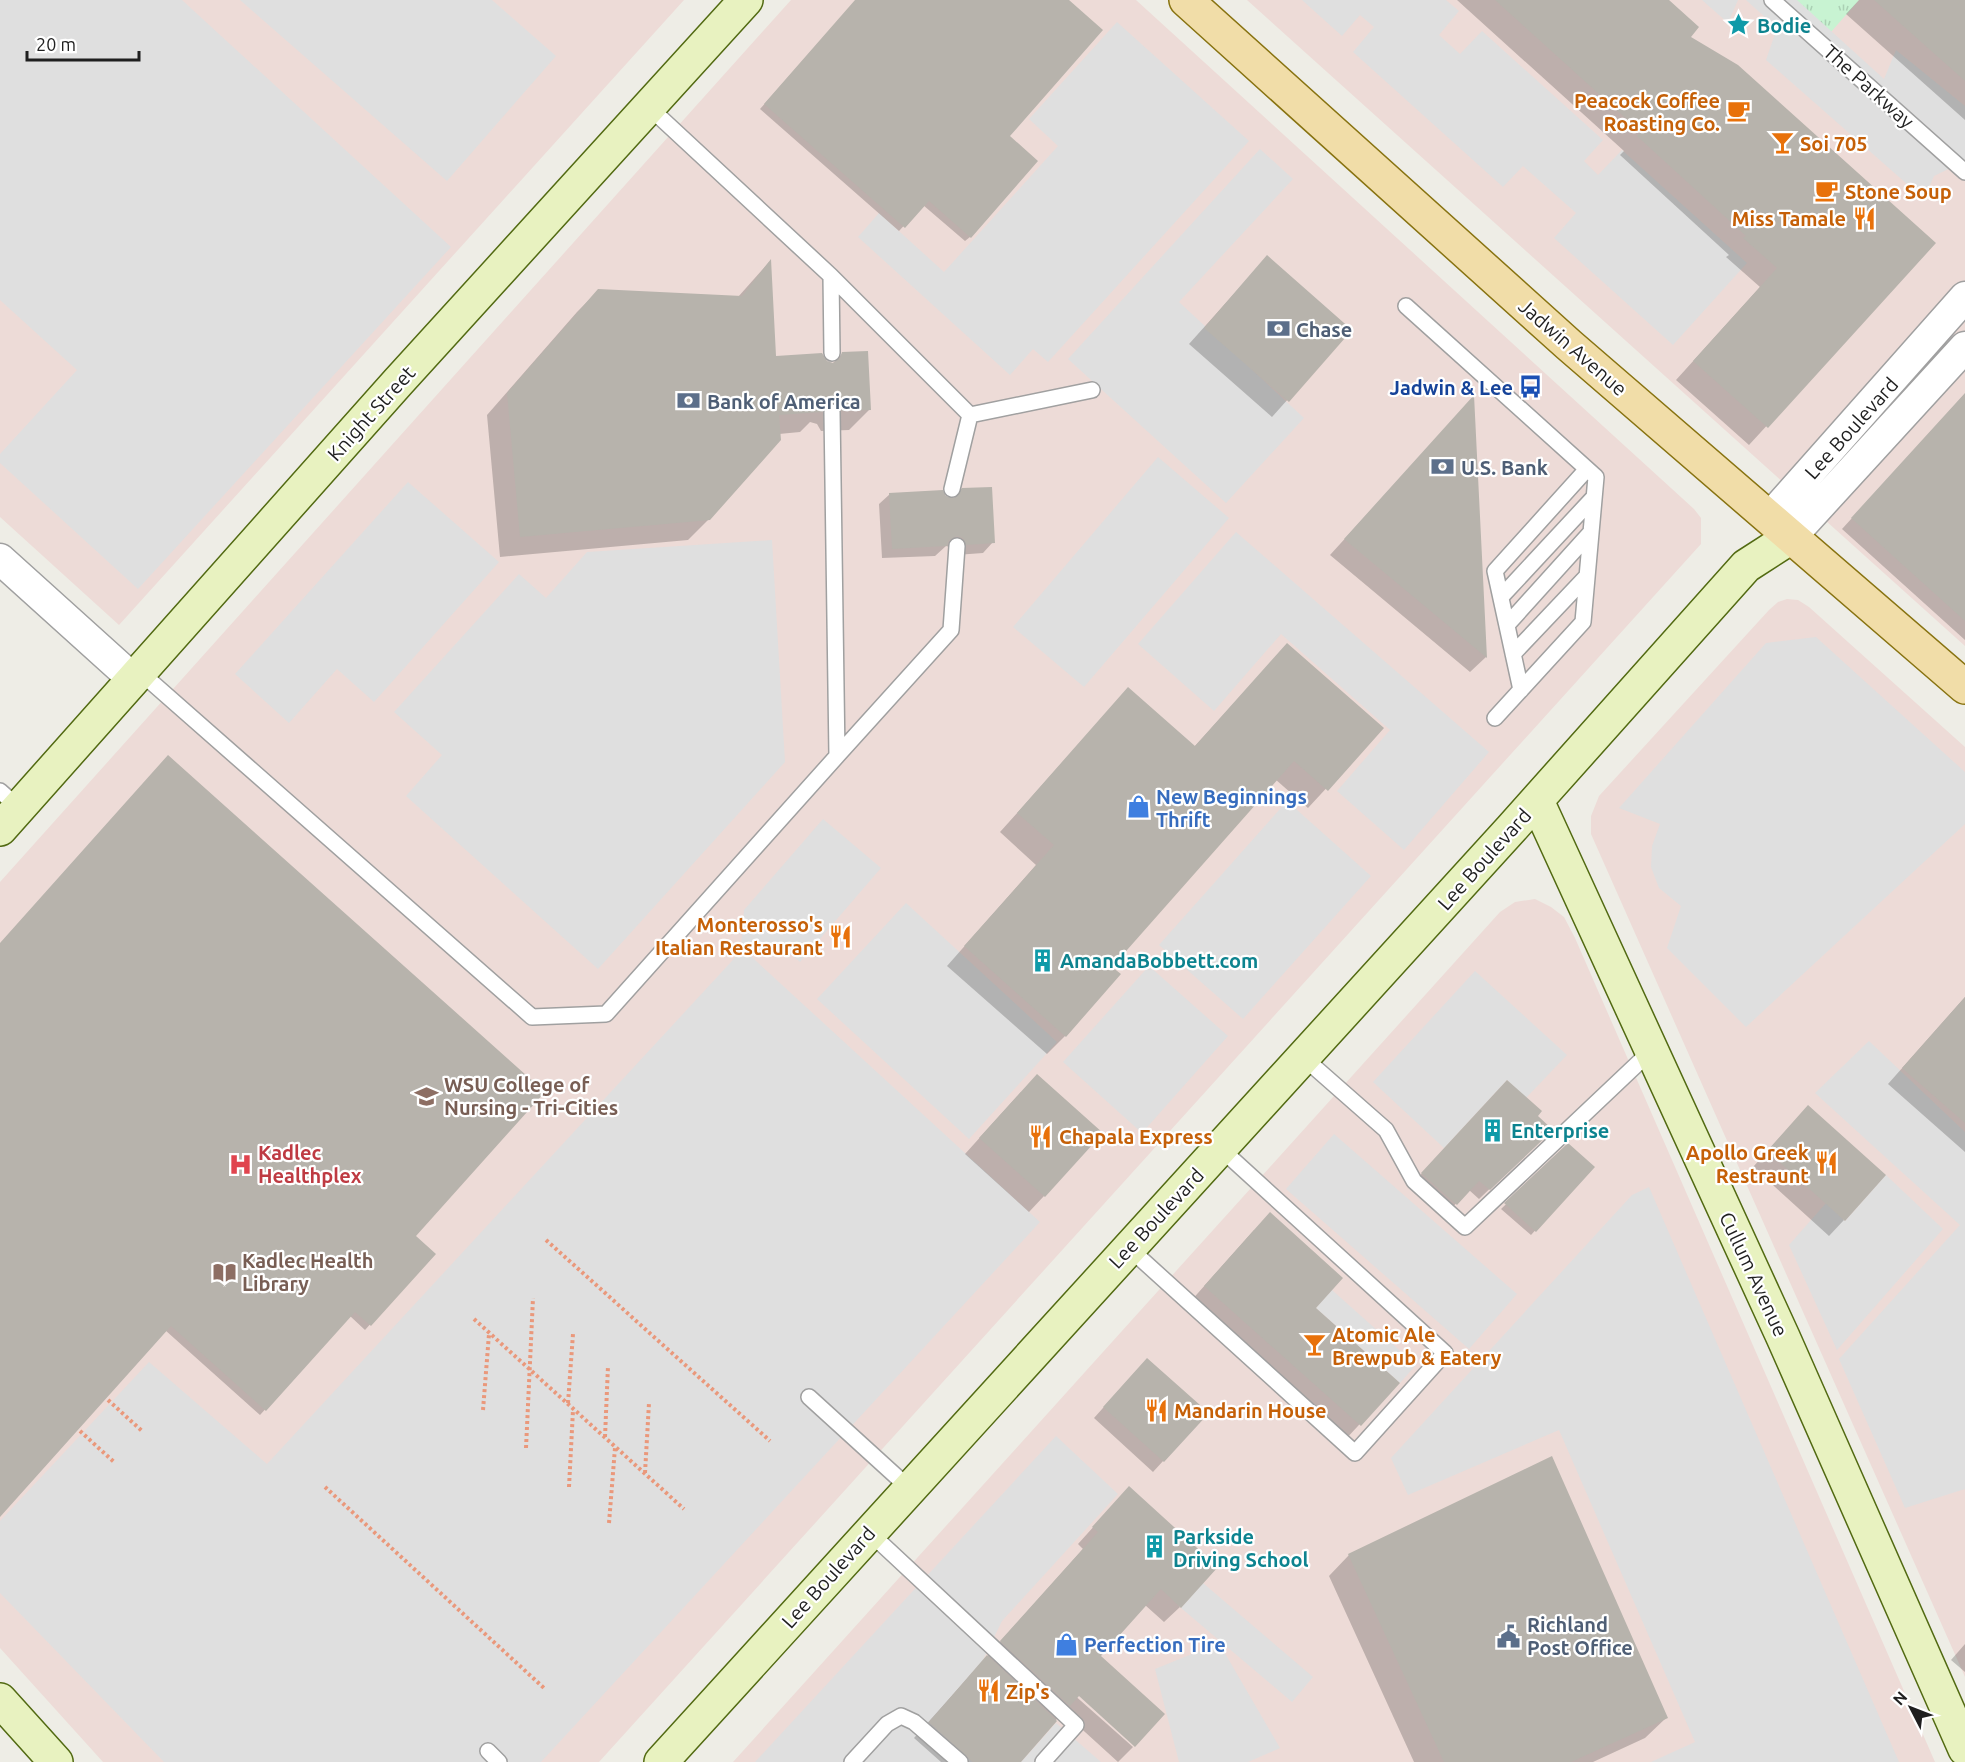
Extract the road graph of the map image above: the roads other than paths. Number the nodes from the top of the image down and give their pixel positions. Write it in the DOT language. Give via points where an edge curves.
graph roads {
  1 [pos="746,0"];
  2 [pos="1186,0"];
  3 [pos="1772,0"];
  4 [pos="649,106"];
  5 [pos="1965,172"];
  6 [pos="831,276"];
  7 [pos="1965,297"];
  8 [pos="1406,306"];
  9 [pos="1965,347"];
  10 [pos="832,353"];
  11 [pos="1092,390"];
  12 [pos="832,412"];
  13 [pos="970,415"];
  14 [pos="1587,469"];
  15 [pos="952,489"];
  16 [pos="1594,497"];
  17 [pos="1780,528"];
  18 [pos="1591,532"];
  19 [pos="957,546"];
  20 [pos="0,559"];
  21 [pos="1587,576"];
  22 [pos="1501,597"];
  23 [pos="1507,625"];
  24 [pos="1513,654"];
  25 [pos="137,675"];
  26 [pos="1965,687"];
  27 [pos="1521,690"];
  28 [pos="1495,717"];
  29 [pos="837,756"];
  30 [pos="1537,801"];
  31 [pos="6,809"];
  32 [pos="1652,1050"];
  33 [pos="1303,1057"];
  34 [pos="1220,1148"];
  35 [pos="1129,1248"];
  36 [pos="809,1396"];
  37 [pos="909,1488"];
  38 [pos="869,1532"];
  39 [pos="0,1700"];
  40 [pos="1965,1749"];
  41 [pos="668,1760"];
  42 [pos="56,1762"];
  43 [pos="852,1762"];
  44 [pos="960,1762"];
  45 [pos="1043,1762"];
  1 -- 4 [label="street, Knight Street"];
  2 -- 17 [label="main road, Jadwin Avenue" via="1569,345"];
  3 -- 5 [label="lane, The Parkway"];
  4 -- 6 [label="lane"];
  4 -- 25 [label="street, Knight Street"];
  6 -- 10 [label="lane"];
  6 -- 13 [label="lane"];
  7 -- 17 [label="street, Lee Boulevard"];
  8 -- 14 [label="lane"];
  9 -- 17 [label="street, Lee Boulevard"];
  11 -- 13 [label="lane"];
  12 -- 29 [label="lane"];
  13 -- 15 [label="lane"];
  14 -- 16 [label="lane" via="1596,477"];
  14 -- 22 [label="lane" via="1495,570"];
  16 -- 18 [label="lane"];
  16 -- 22 [label="lane"];
  17 -- 26 [label="main road, Jadwin Avenue"];
  17 -- 30 [label="street, Lee Boulevard"];
  18 -- 21 [label="lane"];
  18 -- 23 [label="lane"];
  19 -- 29 [label="lane" via="951,630"];
  20 -- 25 [label="street"];
  21 -- 24 [label="lane"];
  21 -- 27 [label="lane" via="1583,622"];
  22 -- 23 [label="lane"];
  23 -- 24 [label="lane"];
  24 -- 27 [label="lane"];
  25 -- 29 [label="lane" via="532,1017 606,1014"];
  25 -- 31 [label="street, Knight Street"];
  27 -- 28 [label="lane"];
  30 -- 32 [label="street, Cullum Avenue"];
  30 -- 33 [label="street, Lee Boulevard"];
  32 -- 33 [label="lane" via="1465,1227 1414,1182 1386,1130"];
  32 -- 40 [label="street, Cullum Avenue"];
  33 -- 34 [label="street, Lee Boulevard"];
  34 -- 35 [label="street, Lee Boulevard"];
  34 -- 35 [label="lane" via="1445,1353 1355,1453"];
  35 -- 37 [label="street, Lee Boulevard"];
  36 -- 37 [label="lane"];
  37 -- 38 [label="street, Lee Boulevard"];
  38 -- 41 [label="street, Lee Boulevard"];
  38 -- 45 [label="lane" via="1076,1725"];
  39 -- 42 [label="street"];
  43 -- 44 [label="lane" via="887,1724 901,1716 914,1722"];
}
